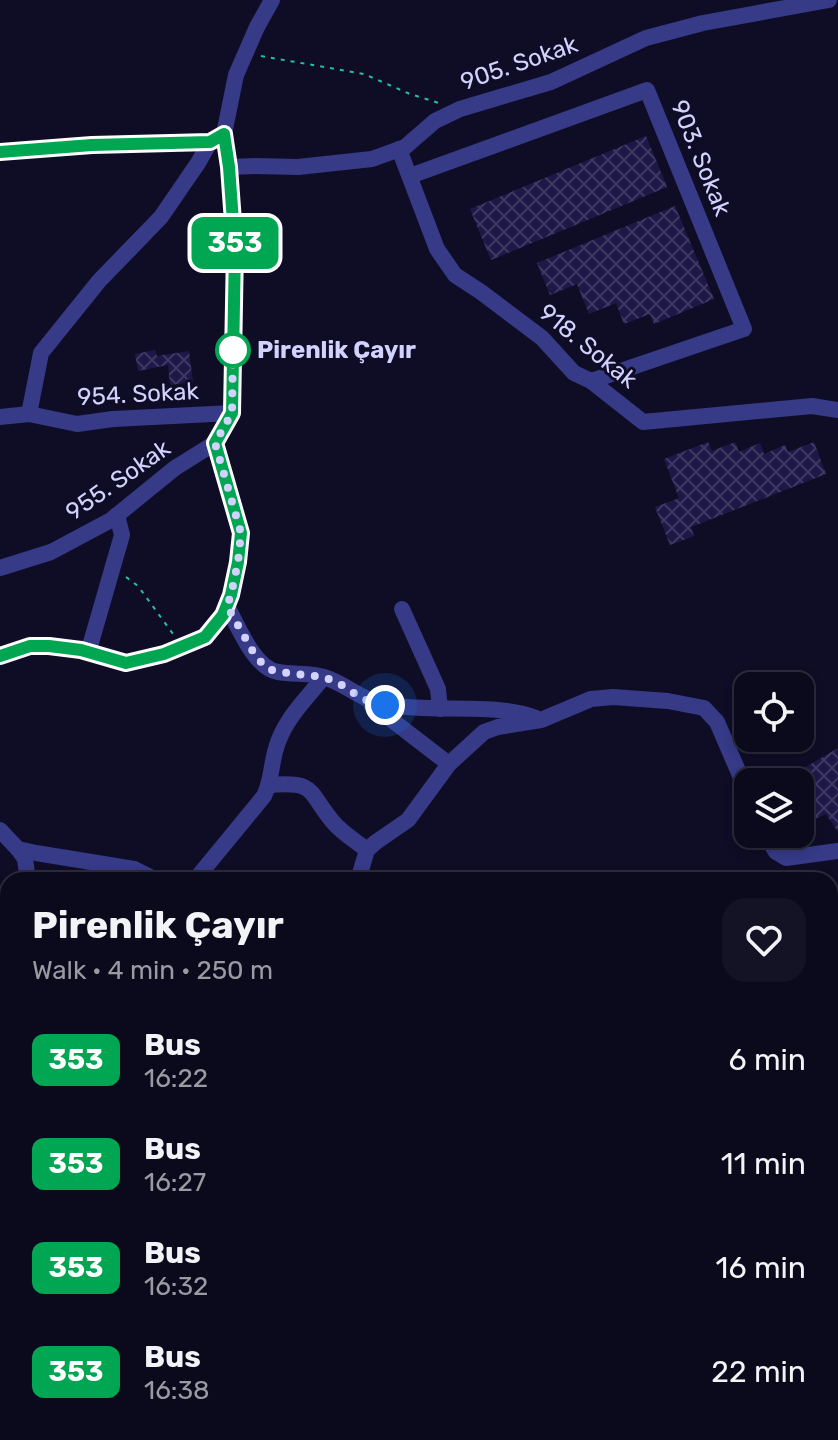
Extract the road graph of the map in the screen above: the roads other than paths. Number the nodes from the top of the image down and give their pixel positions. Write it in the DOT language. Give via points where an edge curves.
graph roads {
  1 [pos="272,0"];
  2 [pos="829,0"];
  3 [pos="217,138"];
  4 [pos="399,149"];
  5 [pos="0,152"];
  6 [pos="229,167"];
  7 [pos="410,176"];
  8 [pos="591,381"];
  9 [pos="838,410"];
  10 [pos="232,413"];
  11 [pos="29,414"];
  12 [pos="0,417"];
  13 [pos="215,443"];
  14 [pos="117,515"];
  15 [pos="0,568"];
  16 [pos="227,606"];
  17 [pos="402,609"];
  18 [pos="88,653"];
  19 [pos="0,657"];
  20 [pos="324,677"];
  21 [pos="363,699"];
  22 [pos="440,709"];
  23 [pos="541,720"];
  24 [pos="449,764"];
  25 [pos="737,768"];
  26 [pos="269,785"];
  27 [pos="0,830"];
  28 [pos="774,848"];
  29 [pos="18,849"];
  30 [pos="367,850"];
  31 [pos="838,851"];
  32 [pos="27,872"];
  33 [pos="111,872"];
  34 [pos="120,872"];
  35 [pos="140,872"];
  36 [pos="202,872"];
  37 [pos="360,872"];
  1 -- 3 [label="street" via="236,75"];
  2 -- 4 [label="street, 905. Sokak" via="646,38 551,82 460,109"];
  3 -- 5 [label="street"];
  3 -- 6 [label="street"];
  3 -- 11 [label="street" via="161,217 99,281 41,353"];
  4 -- 6 [label="street, 905. Sokak" via="372,159 298,167"];
  4 -- 7 [label="street, 918. Sokak"];
  6 -- 10 [label="street" via="235,249"];
  7 -- 8 [label="street, 918. Sokak" via="437,249 455,275 542,338 574,373"];
  7 -- 8 [label="street, 903. Sokak" via="647,90 744,329"];
  8 -- 9 [label="street, 918. Sokak" via="643,422 812,406"];
  10 -- 11 [label="street, 954. Sokak" via="77,424"];
  10 -- 13 [label="street"];
  11 -- 12 [label="street, 954. Sokak"];
  13 -- 14 [label="street, 955. Sokak"];
  13 -- 16 [label="street" via="241,533"];
  14 -- 15 [label="street, 955. Sokak" via="51,552"];
  14 -- 18 [label="street" via="122,535"];
  16 -- 18 [label="street" via="205,637 164,654 126,663"];
  16 -- 20 [label="street" via="268,669"];
  17 -- 22 [label="street" via="438,689"];
  18 -- 19 [label="street" via="30,646"];
  20 -- 21 [label="street"];
  20 -- 26 [label="street" via="283,729"];
  21 -- 22 [label="street"];
  21 -- 24 [label="street"];
  22 -- 23 [label="street" via="523,713"];
  23 -- 24 [label="street" via="484,732"];
  23 -- 25 [label="street" via="591,699 613,697 704,708 717,722"];
  24 -- 30 [label="street" via="408,820"];
  26 -- 30 [label="street" via="301,784 309,789 335,824"];
  26 -- 36 [label="street"];
  27 -- 29 [label="street"];
  28 -- 31 [label="street" via="786,858"];
  29 -- 32 [label="street"];
  29 -- 33 [label="street"];
  30 -- 37 [label="street"];
  34 -- 35 [label="street"];
}
